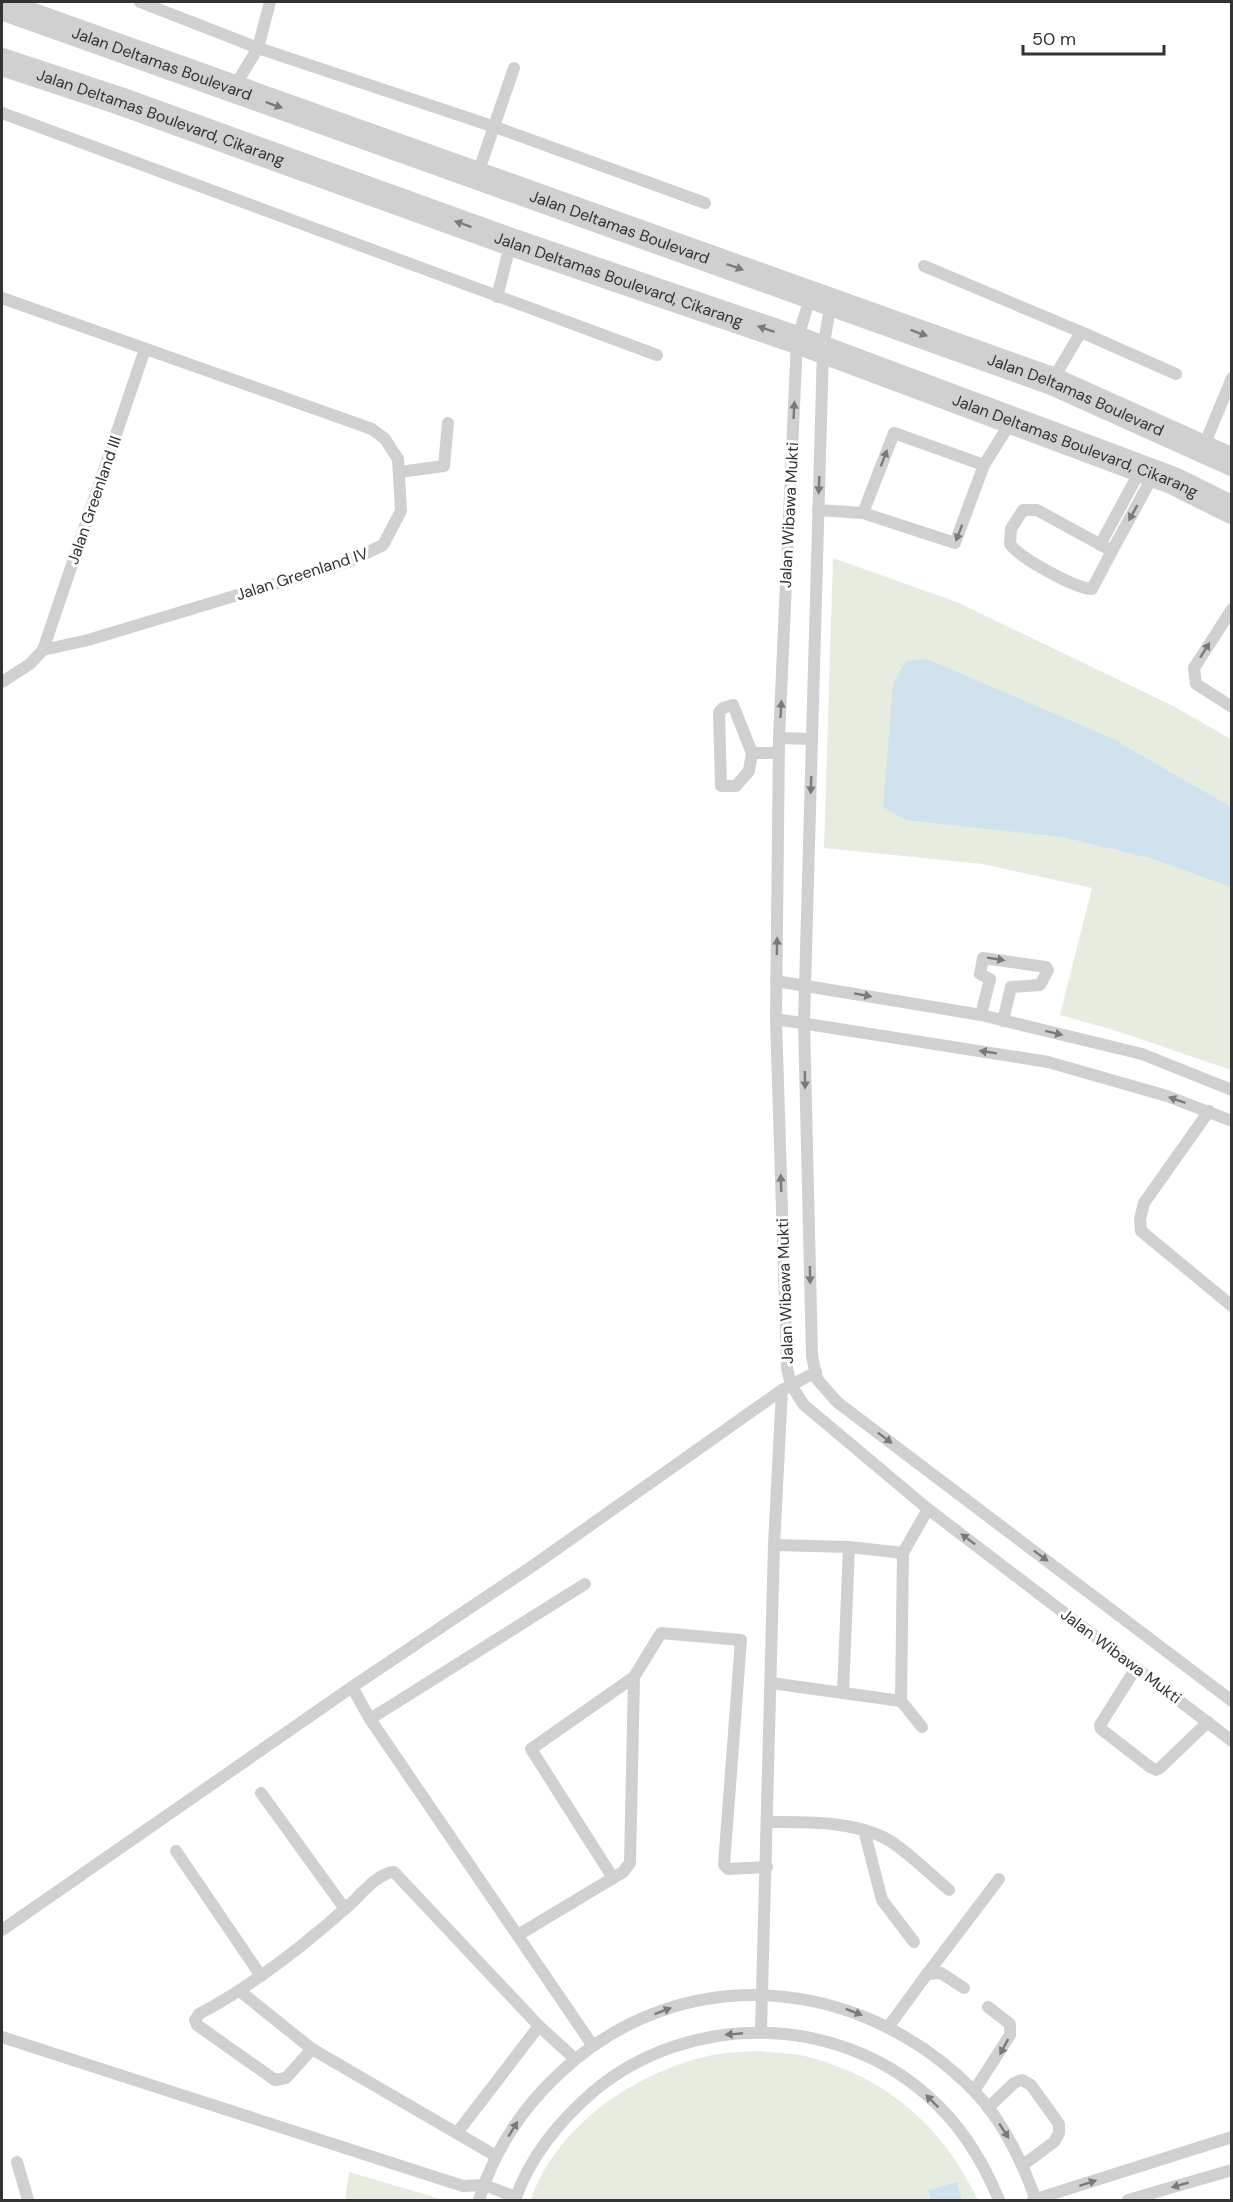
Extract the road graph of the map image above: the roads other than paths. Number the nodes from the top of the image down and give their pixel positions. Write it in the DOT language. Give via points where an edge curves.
graph roads {
  1 [pos="140,2"];
  2 [pos="270,2"];
  3 [pos="2,6"];
  4 [pos="258,48"];
  5 [pos="2,62"];
  6 [pos="514,68"];
  7 [pos="232,90"];
  8 [pos="2,114"];
  9 [pos="495,127"];
  10 [pos="476,177"];
  11 [pos="705,203"];
  12 [pos="511,242"];
  13 [pos="924,266"];
  14 [pos="497,297"];
  15 [pos="2,298"];
  16 [pos="821,298"];
  17 [pos="1081,332"];
  18 [pos="810,344"];
  19 [pos="145,350"];
  20 [pos="657,355"];
  21 [pos="1176,374"];
  22 [pos="1232,378"];
  23 [pos="1053,381"];
  24 [pos="1012,420"];
  25 [pos="448,423"];
  26 [pos="1203,448"];
  27 [pos="1232,462"];
  28 [pos="984,465"];
  29 [pos="1147,471"];
  30 [pos="400,472"];
  31 [pos="818,510"];
  32 [pos="1232,510"];
  33 [pos="863,513"];
  34 [pos="1100,545"];
  35 [pos="1112,551"];
  36 [pos="1232,609"];
  37 [pos="43,650"];
  38 [pos="2,682"];
  39 [pos="1232,706"];
  40 [pos="779,738"];
  41 [pos="812,739"];
  42 [pos="752,753"];
  43 [pos="779,753"];
  44 [pos="776,981"];
  45 [pos="805,985"];
  46 [pos="981,1015"];
  47 [pos="776,1019"];
  48 [pos="1003,1021"];
  49 [pos="804,1022"];
  50 [pos="1232,1090"];
  51 [pos="1209,1111"];
  52 [pos="1232,1121"];
  53 [pos="1232,1306"];
  54 [pos="816,1372"];
  55 [pos="787,1387"];
  56 [pos="928,1509"];
  57 [pos="774,1545"];
  58 [pos="849,1547"];
  59 [pos="903,1553"];
  60 [pos="585,1584"];
  61 [pos="1136,1668"];
  62 [pos="634,1677"];
  63 [pos="771,1683"];
  64 [pos="352,1687"];
  65 [pos="843,1693"];
  66 [pos="901,1701"];
  67 [pos="1232,1701"];
  68 [pos="370,1719"];
  69 [pos="1208,1722"];
  70 [pos="921,1727"];
  71 [pos="1232,1741"];
  72 [pos="261,1793"];
  73 [pos="768,1822"];
  74 [pos="864,1830"];
  75 [pos="176,1851"];
  76 [pos="767,1867"];
  77 [pos="613,1878"];
  78 [pos="999,1879"];
  79 [pos="949,1890"];
  80 [pos="345,1909"];
  81 [pos="2,1930"];
  82 [pos="518,1935"];
  83 [pos="914,1942"];
  84 [pos="927,1974"];
  85 [pos="261,1976"];
  86 [pos="964,1988"];
  87 [pos="241,1992"];
  88 [pos="763,1995"];
  89 [pos="988,2007"];
  90 [pos="539,2026"];
  91 [pos="889,2026"];
  92 [pos="761,2031"];
  93 [pos="2,2037"];
  94 [pos="593,2046"];
  95 [pos="312,2049"];
  96 [pos="575,2059"];
  97 [pos="974,2091"];
  98 [pos="988,2108"];
  99 [pos="457,2133"];
  100 [pos="1232,2137"];
  101 [pos="496,2157"];
  102 [pos="17,2162"];
  103 [pos="1023,2164"];
  104 [pos="1232,2170"];
  105 [pos="484,2185"];
  106 [pos="515,2199"];
  107 [pos="28,2200"];
  108 [pos="479,2200"];
  109 [pos="999,2200"];
  110 [pos="1035,2200"];
  111 [pos="1128,2200"];
  1 -- 4 [label="lane"];
  2 -- 4 [label="lane"];
  3 -- 7 [label="street, Jalan Deltamas Boulevard"];
  4 -- 7 [label="lane"];
  4 -- 9 [label="lane"];
  12 -- 5 [label="street, Jalan Deltamas Boulevard, Cikarang, one-way"];
  6 -- 9 [label="lane"];
  7 -- 10 [label="street, Jalan Deltamas Boulevard, one-way"];
  8 -- 14 [label="lane"];
  9 -- 10 [label="lane"];
  9 -- 11 [label="lane"];
  10 -- 16 [label="street, Jalan Deltamas Boulevard, one-way"];
  12 -- 14 [label="lane"];
  18 -- 12 [label="street, Jalan Deltamas Boulevard, Cikarang, one-way"];
  13 -- 17 [label="lane"];
  14 -- 20 [label="lane"];
  15 -- 19 [label="lane, Jalan Greenland IV"];
  16 -- 18 [label="lane, Jalan Wibawa Mukti"];
  16 -- 18 [label="lane, Jalan Wibawa Mukti"];
  16 -- 23 [label="street, Jalan Deltamas Boulevard, one-way"];
  17 -- 21 [label="lane"];
  17 -- 23 [label="lane"];
  18 -- 24 [label="street, Jalan Deltamas Boulevard, Cikarang"];
  18 -- 31 [label="lane, Jalan Wibawa Mukti, one-way"];
  40 -- 18 [label="lane, Jalan Wibawa Mukti, one-way"];
  19 -- 30 [label="lane, Jalan Greenland IV" via="367,427 389,443"];
  19 -- 37 [label="lane, Jalan Greenland III"];
  22 -- 26 [label="lane"];
  23 -- 26 [label="street, Jalan Deltamas Boulevard"];
  24 -- 28 [label="lane"];
  24 -- 29 [label="street, Jalan Deltamas Boulevard, Cikarang"];
  25 -- 30 [label="lane" via="444,466"];
  26 -- 27 [label="street, Jalan Deltamas Boulevard"];
  28 -- 33 [label="lane, one-way" via="955,543"];
  33 -- 28 [label="lane, one-way" via="894,433"];
  29 -- 32 [label="street, Jalan Deltamas Boulevard, Cikarang"];
  29 -- 34 [label="lane"];
  29 -- 35 [label="lane, one-way"];
  30 -- 37 [label="lane, Jalan Greenland IV" via="400,515 379,548 337,565"];
  31 -- 33 [label="lane"];
  31 -- 41 [label="lane, Jalan Wibawa Mukti"];
  34 -- 35 [label="lane"];
  34 -- 35 [label="lane" via="1036,510 1023,510 1011,529 1010,544 1015,551 1088,589 1096,584"];
  39 -- 36 [label="lane, one-way" via="1196,684 1194,668"];
  37 -- 38 [label="lane, Jalan Greenland IV" via="30,664"];
  40 -- 41 [label="lane"];
  40 -- 43 [label="lane, Jalan Wibawa Mukti"];
  41 -- 45 [label="lane, Jalan Wibawa Mukti, one-way"];
  42 -- 42 [label="lane" via="749,771 736,786 721,786 719,712 723,708 734,705"];
  42 -- 43 [label="lane"];
  44 -- 43 [label="lane, Jalan Wibawa Mukti, one-way"];
  44 -- 45 [label="lane"];
  44 -- 47 [label="lane, Jalan Wibawa Mukti"];
  45 -- 46 [label="lane, one-way"];
  45 -- 49 [label="lane, Jalan Wibawa Mukti"];
  46 -- 48 [label="lane"];
  46 -- 48 [label="lane, one-way" via="990,979 980,974 983,958 1046,967 1040,985 1011,987"];
  47 -- 49 [label="lane"];
  55 -- 47 [label="lane, Jalan Wibawa Mukti, one-way"];
  48 -- 50 [label="lane, one-way" via="1142,1054"];
  51 -- 49 [label="lane, one-way" via="1048,1062"];
  49 -- 54 [label="lane, Jalan Wibawa Mukti, one-way" via="812,1356"];
  51 -- 52 [label="lane"];
  51 -- 53 [label="lane" via="1144,1203 1141,1231"];
  54 -- 55 [label="lane"];
  54 -- 67 [label="lane, Jalan Wibawa Mukti, one-way" via="817,1379 837,1402"];
  55 -- 56 [label="lane, Jalan Wibawa Mukti" via="804,1406"];
  55 -- 57 [label="lane"];
  55 -- 64 [label="lane"];
  56 -- 59 [label="lane"];
  61 -- 56 [label="lane, Jalan Wibawa Mukti, one-way"];
  57 -- 58 [label="lane"];
  57 -- 63 [label="lane"];
  58 -- 59 [label="lane"];
  58 -- 65 [label="lane"];
  59 -- 66 [label="lane"];
  60 -- 68 [label="lane"];
  61 -- 69 [label="lane, Jalan Wibawa Mukti"];
  61 -- 69 [label="lane" via="1100,1725 1101,1730 1150,1767 1160,1768"];
  62 -- 76 [label="lane" via="659,1634 740,1639 724,1865 728,1869"];
  62 -- 77 [label="lane" via="632,1849 630,1863"];
  62 -- 77 [label="lane" via="531,1749"];
  63 -- 65 [label="lane"];
  63 -- 73 [label="lane"];
  64 -- 68 [label="lane"];
  64 -- 81 [label="lane"];
  65 -- 66 [label="lane"];
  66 -- 70 [label="lane"];
  68 -- 82 [label="lane"];
  69 -- 71 [label="lane, Jalan Wibawa Mukti"];
  72 -- 80 [label="lane"];
  73 -- 74 [label="lane" via="815,1822"];
  73 -- 76 [label="lane"];
  74 -- 79 [label="lane" via="885,1838"];
  74 -- 83 [label="lane" via="882,1900"];
  75 -- 85 [label="lane"];
  76 -- 88 [label="lane"];
  77 -- 82 [label="lane"];
  78 -- 84 [label="lane"];
  80 -- 85 [label="lane"];
  80 -- 90 [label="lane" via="384,1875 396,1873"];
  82 -- 94 [label="lane"];
  84 -- 86 [label="lane" via="940,1973"];
  84 -- 91 [label="lane"];
  85 -- 87 [label="lane"];
  87 -- 95 [label="lane"];
  87 -- 95 [label="lane" via="199,2014 197,2025 275,2080 286,2078"];
  88 -- 91 [label="lane, one-way" via="806,1998 848,2009"];
  88 -- 92 [label="lane"];
  94 -- 88 [label="lane, one-way" via="632,2023 674,2007 718,1997"];
  89 -- 97 [label="lane, one-way" via="1010,2024 1010,2035"];
  90 -- 96 [label="lane"];
  90 -- 99 [label="lane"];
  91 -- 97 [label="lane" via="934,2055"];
  92 -- 106 [label="lane, one-way" via="709,2036 659,2051 613,2076 572,2109 539,2150"];
  109 -- 92 [label="lane, one-way" via="985,2167 960,2129 928,2096 891,2069 850,2049 806,2036"];
  93 -- 105 [label="lane" via="463,2186"];
  94 -- 96 [label="lane"];
  95 -- 99 [label="lane"];
  101 -- 96 [label="lane, one-way" via="531,2104"];
  97 -- 98 [label="lane"];
  98 -- 103 [label="lane, one-way"];
  98 -- 103 [label="lane" via="1022,2080 1031,2085 1059,2124 1054,2142"];
  99 -- 101 [label="lane"];
  110 -- 100 [label="lane, one-way"];
  101 -- 105 [label="lane"];
  102 -- 107 [label="lane"];
  103 -- 110 [label="lane"];
  104 -- 111 [label="lane, one-way"];
  105 -- 106 [label="lane"];
  105 -- 108 [label="lane"];
}
